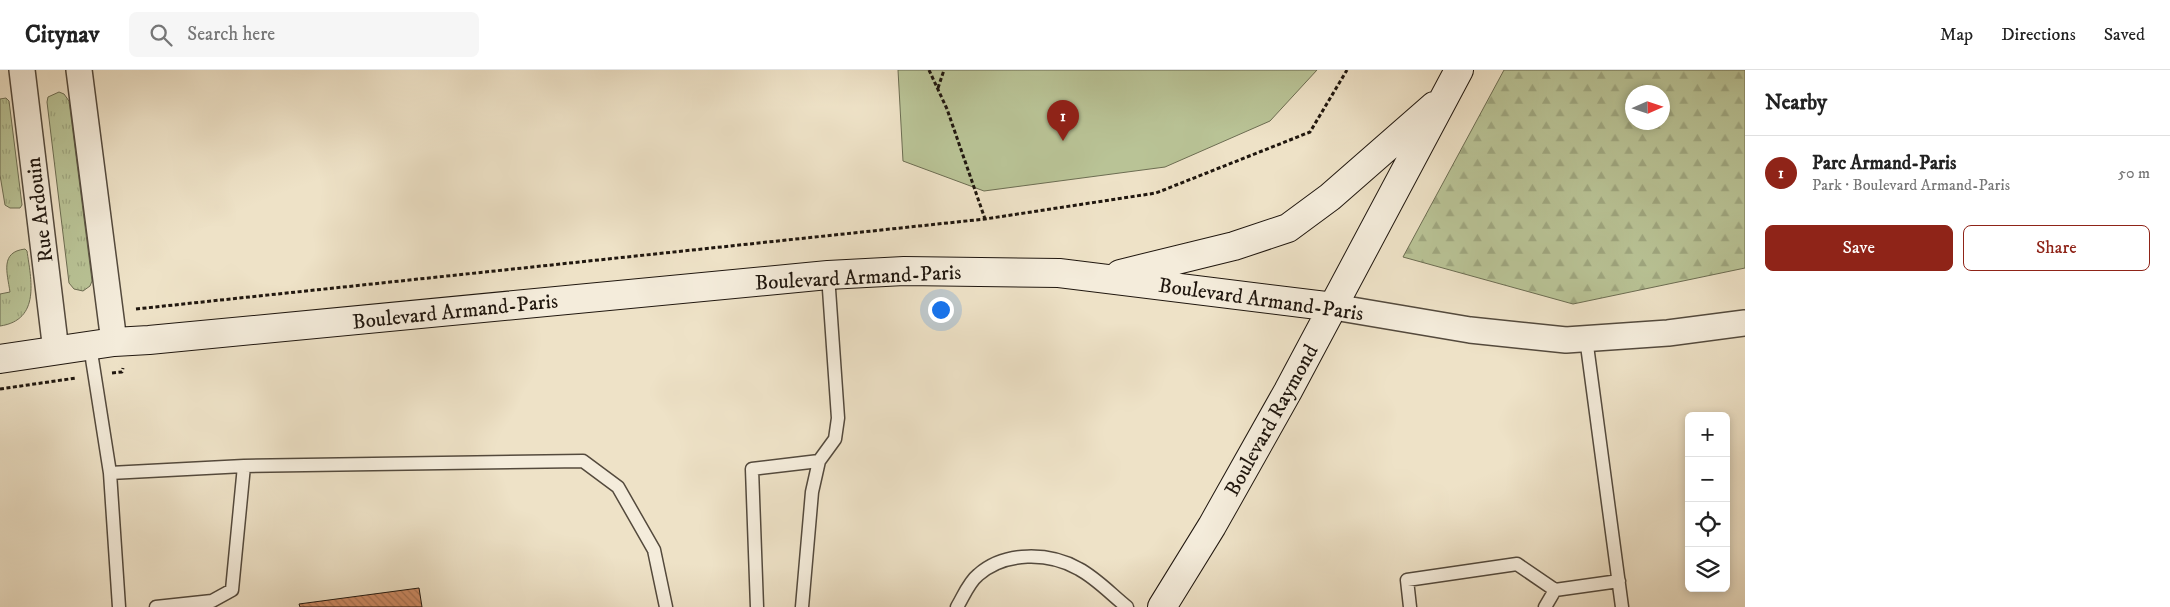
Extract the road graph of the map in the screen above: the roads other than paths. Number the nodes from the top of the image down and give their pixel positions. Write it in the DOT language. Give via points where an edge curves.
graph roads {
  1 [pos="22,70"];
  2 [pos="79,70"];
  3 [pos="1459,70"];
  4 [pos="1446,95"];
  5 [pos="828,275"];
  6 [pos="1104,278"];
  7 [pos="1334,308"];
  8 [pos="1745,323"];
  9 [pos="1586,338"];
  10 [pos="102,344"];
  11 [pos="56,351"];
  12 [pos="0,360"];
  13 [pos="819,461"];
  14 [pos="244,466"];
  15 [pos="110,473"];
  16 [pos="1619,581"];
  17 [pos="1555,590"];
  18 [pos="119,607"];
  19 [pos="156,607"];
  20 [pos="666,607"];
  21 [pos="757,607"];
  22 [pos="802,607"];
  23 [pos="957,607"];
  24 [pos="1127,607"];
  25 [pos="1162,607"];
  26 [pos="1410,607"];
  27 [pos="1545,607"];
  28 [pos="1622,607"];
  1 -- 11 [label="street, Rue Ardouin"];
  2 -- 10 [label="street"];
  3 -- 4 [label="street, Boulevard Raymond"];
  4 -- 6 [label="street" via="1330,197 1288,228 1234,246"];
  4 -- 7 [label="street, Boulevard Raymond"];
  5 -- 6 [label="street, Boulevard Armand-Paris" via="904,271"];
  5 -- 10 [label="street, Boulevard Armand-Paris"];
  5 -- 13 [label="lane" via="838,418 835,439"];
  6 -- 7 [label="street, Boulevard Armand-Paris"];
  7 -- 9 [label="street, Boulevard Armand-Paris" via="1470,330 1566,340"];
  7 -- 25 [label="street, Boulevard Raymond" via="1212,526"];
  8 -- 9 [label="street, Boulevard Armand-Paris" via="1668,333"];
  9 -- 16 [label="lane"];
  10 -- 11 [label="street, Boulevard Armand-Paris"];
  10 -- 15 [label="lane"];
  11 -- 12 [label="street, Boulevard Armand-Paris"];
  13 -- 21 [label="lane" via="752,469"];
  13 -- 22 [label="lane" via="812,492"];
  14 -- 15 [label="lane"];
  14 -- 19 [label="lane" via="232,590 212,601"];
  14 -- 20 [label="lane" via="583,461 618,487 654,550"];
  15 -- 18 [label="lane"];
  16 -- 17 [label="lane"];
  16 -- 28 [label="lane"];
  17 -- 26 [label="lane" via="1517,564 1406,580"];
  17 -- 27 [label="lane"];
  23 -- 24 [label="lane" via="977,575 997,563 1022,556 1053,558 1080,569"];
}
